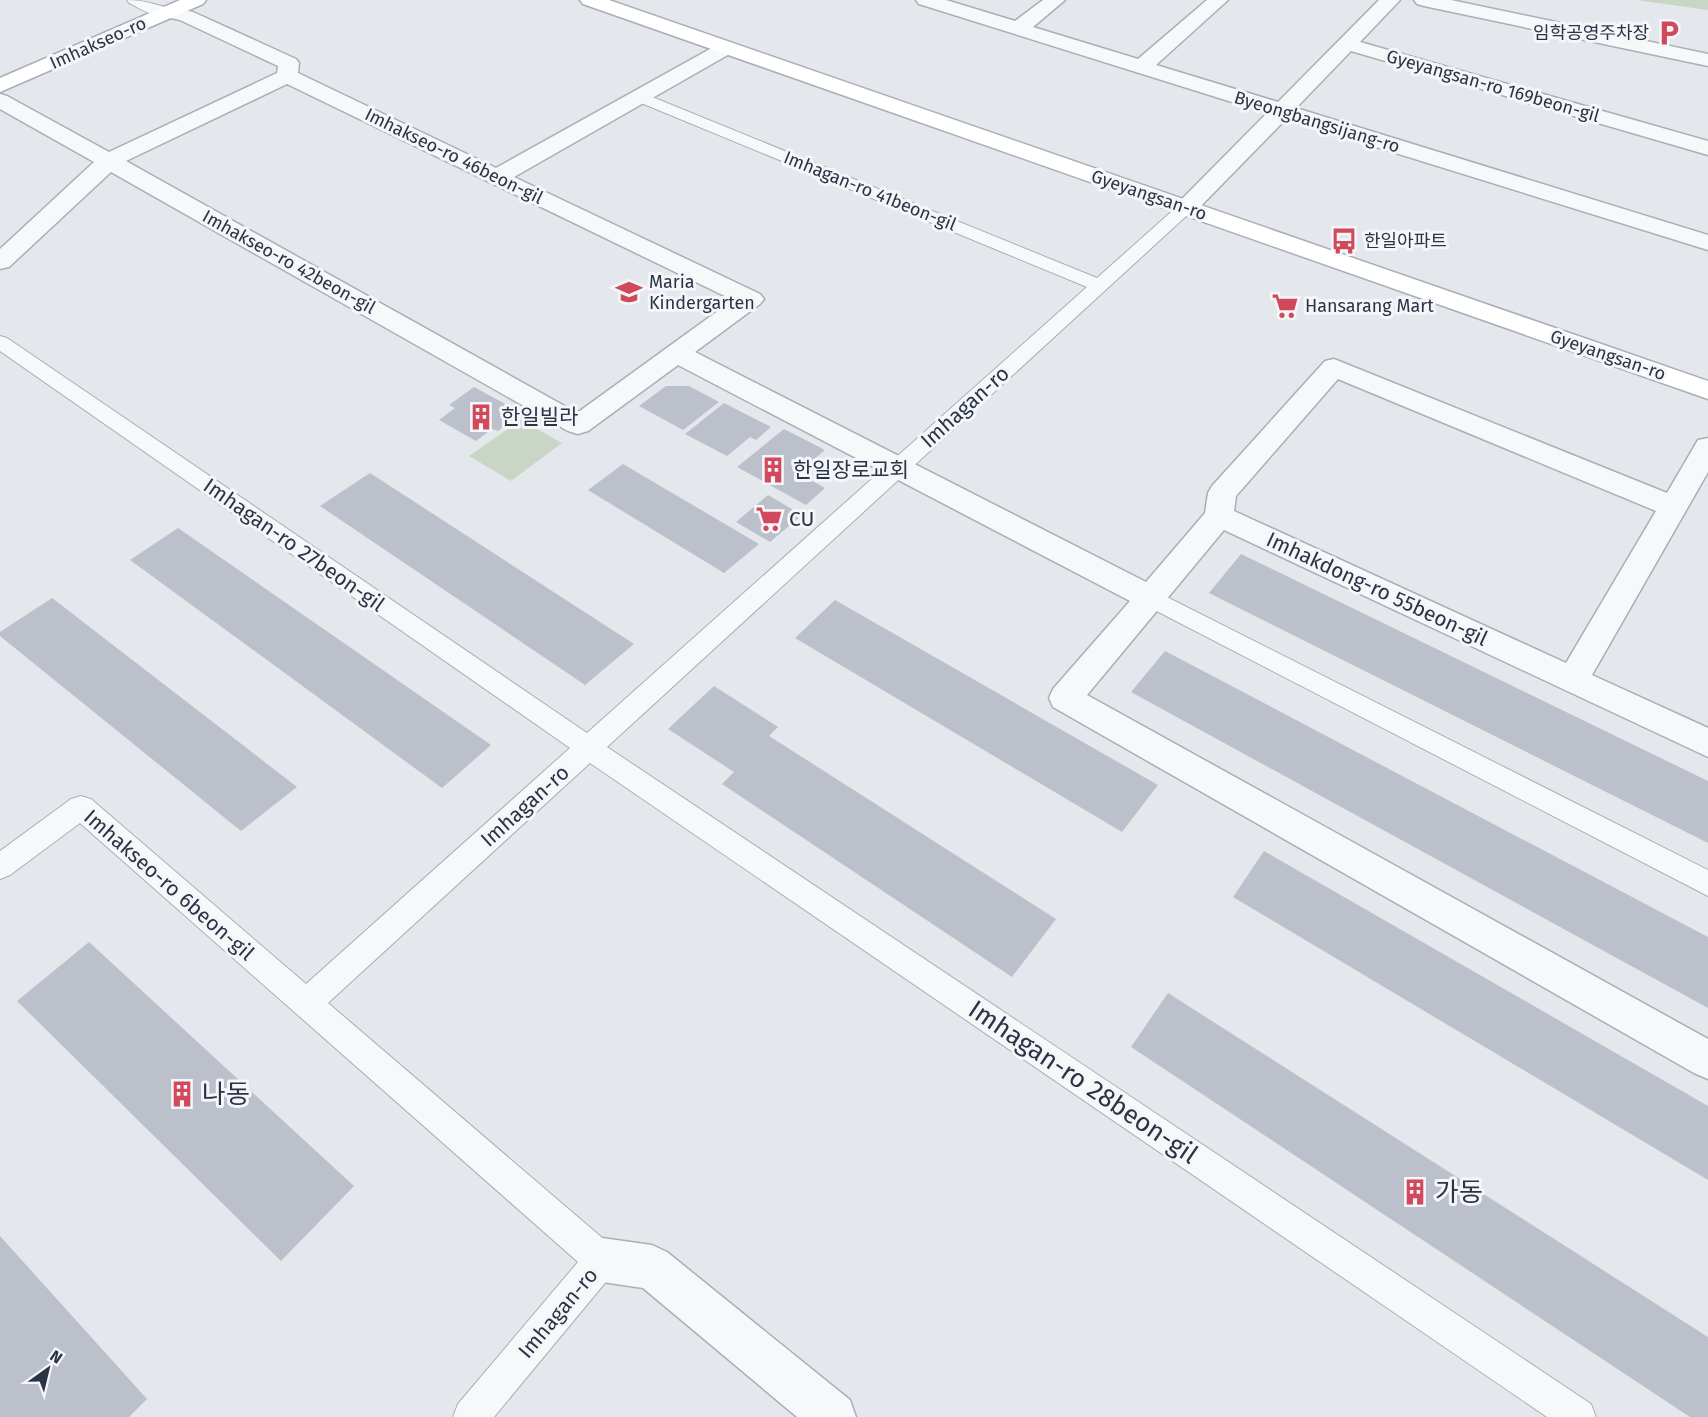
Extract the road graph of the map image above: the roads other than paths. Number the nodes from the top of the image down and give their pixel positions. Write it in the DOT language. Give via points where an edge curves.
graph roads {
  1 [pos="134,0"];
  2 [pos="196,0"];
  3 [pos="590,0"];
  4 [pos="926,0"];
  5 [pos="1055,0"];
  6 [pos="1218,0"];
  7 [pos="1390,0"];
  8 [pos="1424,0"];
  9 [pos="168,12"];
  10 [pos="1018,29"];
  11 [pos="1347,44"];
  12 [pos="726,48"];
  13 [pos="1708,60"];
  14 [pos="1142,67"];
  15 [pos="287,76"];
  16 [pos="0,86"];
  17 [pos="640,97"];
  18 [pos="0,100"];
  19 [pos="1282,111"];
  20 [pos="1708,148"];
  21 [pos="109,161"];
  22 [pos="497,177"];
  23 [pos="1186,208"];
  24 [pos="1708,243"];
  25 [pos="0,262"];
  26 [pos="1100,286"];
  27 [pos="0,342"];
  28 [pos="676,353"];
  29 [pos="1708,390"];
  30 [pos="1708,447"];
  31 [pos="897,469"];
  32 [pos="1674,507"];
  33 [pos="1219,516"];
  34 [pos="1151,598"];
  35 [pos="1573,680"];
  36 [pos="1708,743"];
  37 [pos="589,748"];
  38 [pos="0,867"];
  39 [pos="1708,884"];
  40 [pos="306,1003"];
  41 [pos="1708,1060"];
  42 [pos="602,1260"];
  43 [pos="471,1417"];
  44 [pos="833,1417"];
  45 [pos="1578,1417"];
  1 -- 9 [label="lane"];
  2 -- 9 [label="street, Imhakseo-ro"];
  3 -- 12 [label="street, Gyeyangsan-ro"];
  4 -- 10 [label="street, Byeongbangsijang-ro"];
  5 -- 10 [label="street"];
  6 -- 14 [label="street"];
  7 -- 11 [label="street, Gyeyangsan-ro 169beon-gil"];
  8 -- 13 [label="street"];
  9 -- 15 [label="street" via="186,16 289,63"];
  9 -- 16 [label="street, Imhakseo-ro"];
  10 -- 14 [label="street, Byeongbangsijang-ro"];
  11 -- 19 [label="street, Gyeyangsan-ro 169beon-gil"];
  11 -- 20 [label="street, Gyeyangsan-ro 169beon-gil"];
  12 -- 17 [label="street"];
  12 -- 23 [label="street, Gyeyangsan-ro"];
  14 -- 19 [label="street, Byeongbangsijang-ro"];
  15 -- 21 [label="street"];
  15 -- 22 [label="street, Imhakseo-ro 46beon-gil"];
  17 -- 22 [label="street"];
  17 -- 26 [label="lane, Imhagan-ro 41beon-gil"];
  18 -- 21 [label="street, Imhakseo-ro 42beon-gil"];
  19 -- 23 [label="street, Gyeyangsan-ro 169beon-gil"];
  19 -- 24 [label="street, Byeongbangsijang-ro"];
  21 -- 25 [label="street"];
  21 -- 28 [label="street, Imhakseo-ro 42beon-gil" via="578,425"];
  22 -- 28 [label="street, Imhakseo-ro 46beon-gil" via="751,299"];
  23 -- 26 [label="lane, Imhagan-ro"];
  23 -- 29 [label="street, Gyeyangsan-ro"];
  26 -- 31 [label="lane, Imhagan-ro"];
  27 -- 37 [label="lane, Imhagan-ro 27beon-gil"];
  28 -- 31 [label="street"];
  30 -- 32 [label="street"];
  31 -- 34 [label="street"];
  31 -- 37 [label="lane, Imhagan-ro"];
  32 -- 33 [label="street" via="1334,367 1222,493"];
  32 -- 35 [label="street"];
  33 -- 34 [label="street"];
  33 -- 35 [label="street, Imhakdong-ro 55beon-gil"];
  34 -- 39 [label="lane"];
  34 -- 41 [label="street" via="1065,698"];
  35 -- 36 [label="street, Imhakdong-ro 55beon-gil"];
  37 -- 40 [label="lane, Imhagan-ro"];
  37 -- 45 [label="lane, Imhagan-ro 28beon-gil"];
  38 -- 40 [label="lane, Imhakseo-ro 6beon-gil" via="81,807"];
  40 -- 42 [label="lane, Imhagan-ro"];
  42 -- 43 [label="lane, Imhagan-ro"];
  42 -- 44 [label="street" via="652,1268"];
}
